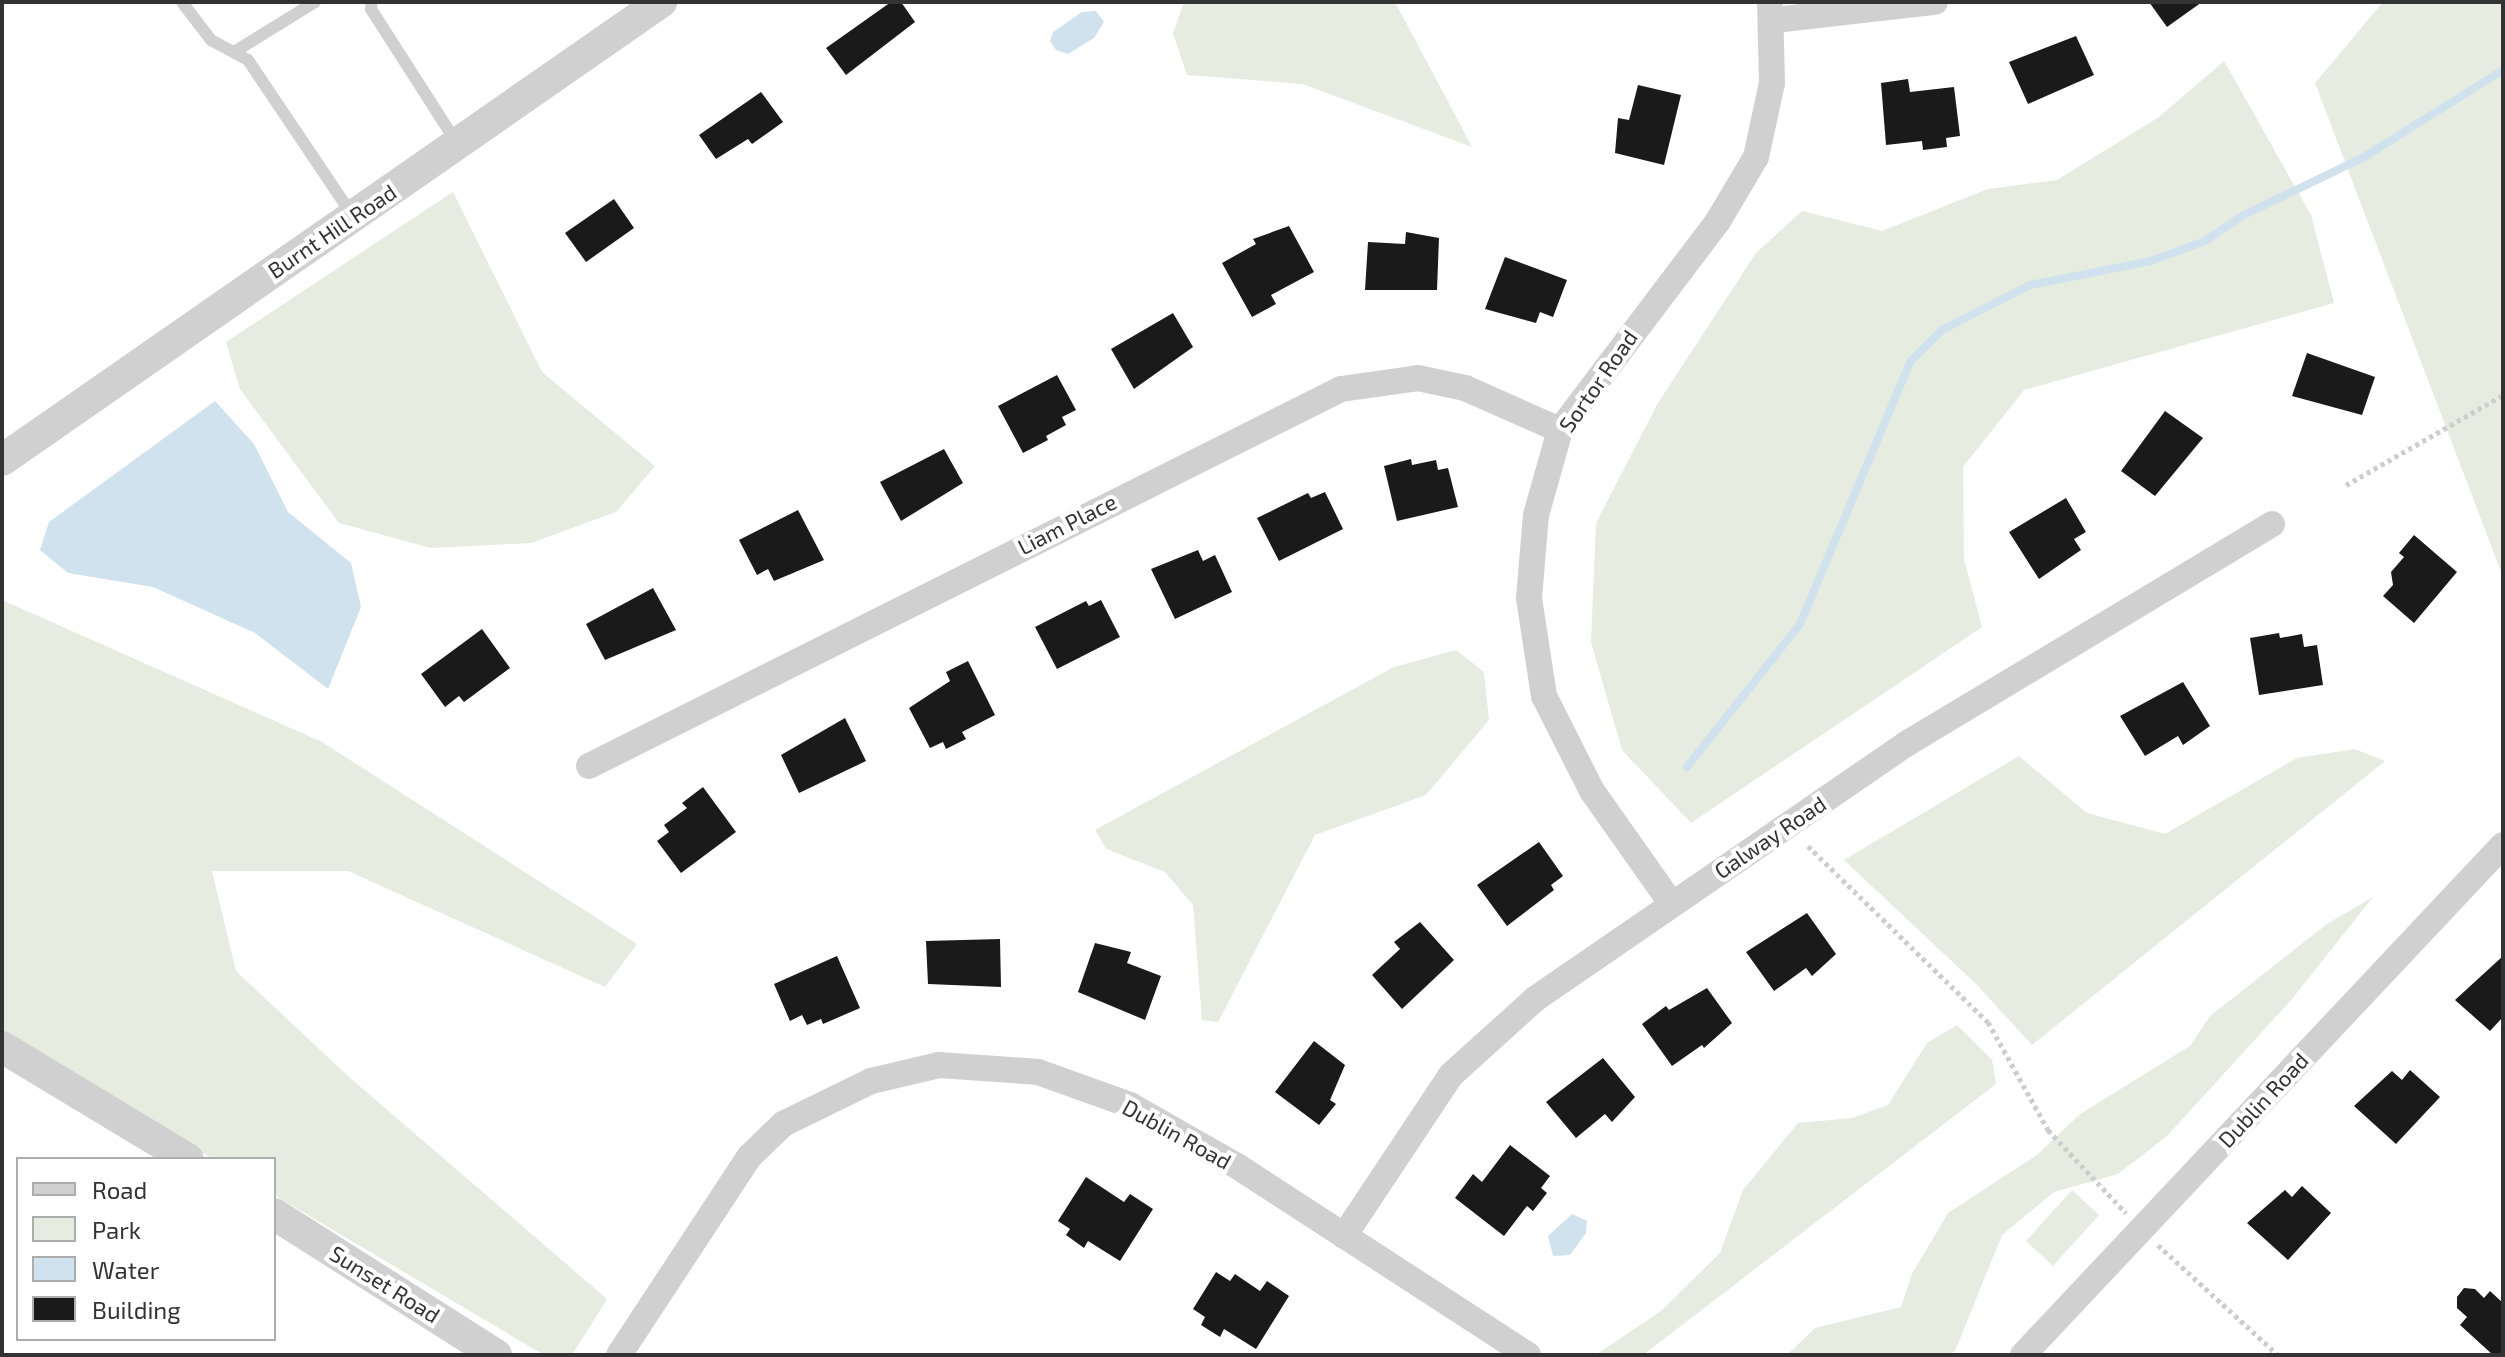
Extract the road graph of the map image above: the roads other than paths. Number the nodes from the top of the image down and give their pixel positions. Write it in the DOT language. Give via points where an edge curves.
graph roads {
  1 [pos="182,2"];
  2 [pos="315,2"];
  3 [pos="372,2"];
  4 [pos="661,2"];
  5 [pos="1935,2"];
  6 [pos="1772,11"];
  7 [pos="234,52"];
  8 [pos="458,145"];
  9 [pos="353,217"];
  10 [pos="1560,430"];
  11 [pos="2,460"];
  12 [pos="2272,524"];
  13 [pos="589,766"];
  14 [pos="2503,845"];
  15 [pos="1671,903"];
  16 [pos="2,1047"];
  17 [pos="185,1157"];
  18 [pos="276,1215"];
  19 [pos="1344,1236"];
  20 [pos="496,1355"];
  21 [pos="619,1355"];
  22 [pos="1528,1355"];
  23 [pos="2023,1355"];
  1 -- 7 [label="lane" via="211,40"];
  2 -- 7 [label="lane"];
  3 -- 8 [label="lane" via="371,9"];
  4 -- 8 [label="street, Burnt Hill Road"];
  5 -- 6 [label="street"];
  6 -- 10 [label="street, Sortor Road" via="1772,83 1756,157 1718,221"];
  7 -- 9 [label="lane" via="248,60"];
  8 -- 9 [label="street, Burnt Hill Road"];
  9 -- 11 [label="street, Burnt Hill Road"];
  10 -- 13 [label="street, Liam Place" via="1465,388 1418,378 1341,389"];
  10 -- 15 [label="street, Sortor Road" via="1536,515 1529,598 1544,696 1592,791"];
  12 -- 15 [label="street, Galway Road" via="1906,744"];
  14 -- 23 [label="street, Dublin Road"];
  15 -- 19 [label="street, Galway Road" via="1620,945 1535,999 1451,1075"];
  16 -- 17 [label="street"];
  18 -- 20 [label="street, Sunset Road"];
  19 -- 21 [label="street, Dublin Road" via="1130,1105 1038,1072 939,1065 871,1081 783,1124 749,1157"];
  19 -- 22 [label="street, Dublin Road"];
}
